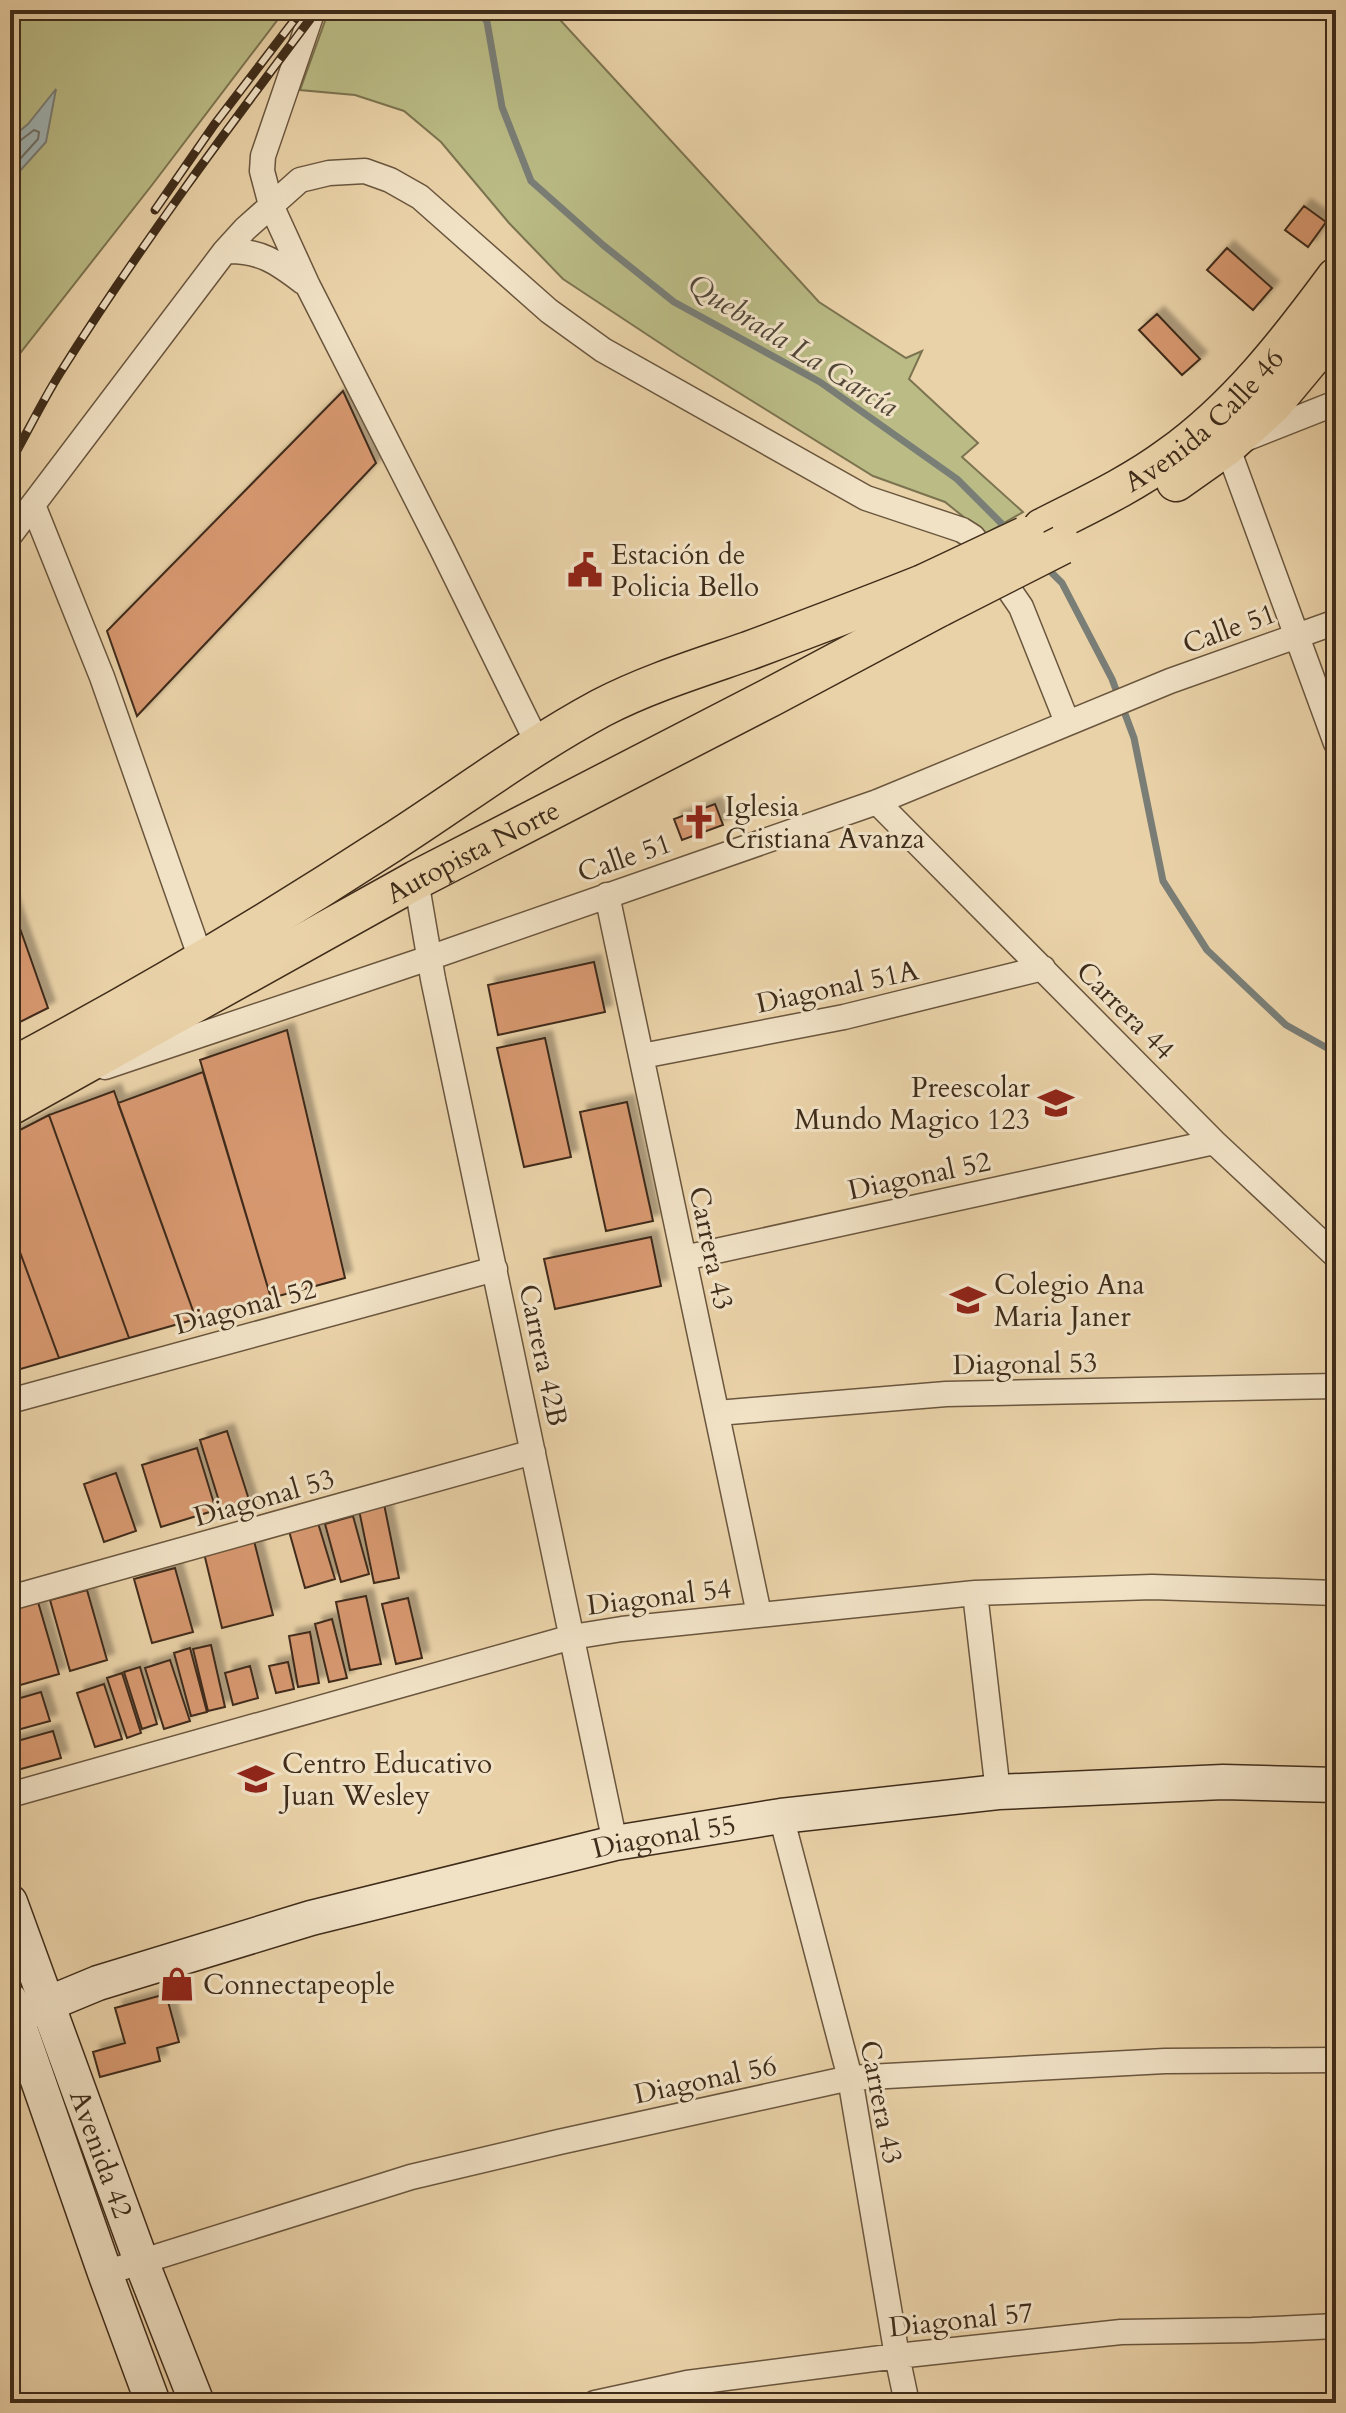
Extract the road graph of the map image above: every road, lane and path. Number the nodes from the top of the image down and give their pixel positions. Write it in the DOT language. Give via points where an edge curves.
graph roads {
  1 [pos="313,10"];
  2 [pos="271,205"];
  3 [pos="225,251"];
  4 [pos="1336,277"];
  5 [pos="308,286"];
  6 [pos="1336,328"];
  7 [pos="1336,403"];
  8 [pos="1227,446"];
  9 [pos="33,505"];
  10 [pos="10,535"];
  11 [pos="1052,537"];
  12 [pos="932,596"];
  13 [pos="1336,622"];
  14 [pos="1297,636"];
  15 [pos="1067,722"];
  16 [pos="1336,743"];
  17 [pos="538,744"];
  18 [pos="877,802"];
  19 [pos="416,880"];
  20 [pos="607,895"];
  21 [pos="429,958"];
  22 [pos="201,959"];
  23 [pos="1043,968"];
  24 [pos="642,1056"];
  25 [pos="10,1068"];
  26 [pos="59,1080"];
  27 [pos="10,1106"];
  28 [pos="1214,1142"];
  29 [pos="1336,1256"];
  30 [pos="684,1258"];
  31 [pos="495,1269"];
  32 [pos="1336,1386"];
  33 [pos="10,1401"];
  34 [pos="717,1413"];
  35 [pos="533,1452"];
  36 [pos="975,1593"];
  37 [pos="1336,1593"];
  38 [pos="10,1598"];
  39 [pos="759,1614"];
  40 [pos="572,1637"];
  41 [pos="1336,1785"];
  42 [pos="998,1792"];
  43 [pos="10,1795"];
  44 [pos="781,1816"];
  45 [pos="615,1843"];
  46 [pos="10,1902"];
  47 [pos="20,2010"];
  48 [pos="1336,2060"];
  49 [pos="850,2078"];
  50 [pos="141,2261"];
  51 [pos="105,2273"];
  52 [pos="1336,2326"];
  53 [pos="897,2356"];
  54 [pos="153,2403"];
  55 [pos="197,2403"];
  56 [pos="595,2403"];
  57 [pos="907,2403"];
  1 -- 2 [label="street" via="263,156"];
  2 -- 3 [label="street"];
  2 -- 5 [label="street"];
  2 -- 15 [label="street" via="300,180 329,173 365,171 401,185 603,350 866,498 973,537 1021,607"];
  3 -- 5 [label="street" via="256,253"];
  3 -- 9 [label="street"];
  4 -- 11 [label="main road, Avenida Calle 46" via="1268,363 1200,433"];
  5 -- 17 [label="street"];
  6 -- 8 [label="main road, Avenida Calle 46" via="1272,405"];
  7 -- 8 [label="street"];
  8 -- 11 [label="main road, Avenida Calle 46" via="1148,500"];
  8 -- 14 [label="street"];
  9 -- 10 [label="street"];
  9 -- 22 [label="street" via="102,677"];
  11 -- 12 [label="main road, bridge"];
  12 -- 17 [label="main road, Autopista Norte" via="828,622 679,675 604,707"];
  12 -- 19 [label="main road, Autopista Norte" via="771,697"];
  13 -- 14 [label="street, Calle 51"];
  14 -- 15 [label="street, Calle 51"];
  14 -- 16 [label="street"];
  15 -- 18 [label="street, Calle 51"];
  17 -- 22 [label="main road, Autopista Norte" via="390,844"];
  18 -- 20 [label="street, Calle 51"];
  18 -- 23 [label="street, Carrera 44"];
  19 -- 21 [label="street, Carrera 42B"];
  19 -- 26 [label="main road, Autopista Norte"];
  20 -- 21 [label="street, Calle 51"];
  20 -- 24 [label="street, Carrera 43"];
  21 -- 26 [label="street, Calle 51"];
  21 -- 31 [label="street, Carrera 42B"];
  22 -- 25 [label="main road, Autopista Norte"];
  23 -- 24 [label="street, Diagonal 51A" via="844,1017"];
  23 -- 28 [label="street, Carrera 44"];
  24 -- 30 [label="street, Carrera 43"];
  26 -- 27 [label="main road, Autopista Norte"];
  28 -- 29 [label="street, Carrera 44"];
  28 -- 30 [label="street, Diagonal 52"];
  30 -- 34 [label="street, Carrera 43"];
  31 -- 33 [label="street, Diagonal 52"];
  31 -- 35 [label="street, Carrera 42B"];
  32 -- 34 [label="street, Diagonal 53" via="946,1394"];
  34 -- 39 [label="street, Carrera 43"];
  35 -- 38 [label="street, Diagonal 53"];
  35 -- 40 [label="street, Carrera 42B"];
  36 -- 37 [label="street, Diagonal 54" via="1152,1587"];
  36 -- 39 [label="street, Diagonal 54"];
  36 -- 42 [label="street"];
  39 -- 40 [label="street, Diagonal 54"];
  40 -- 43 [label="street, Diagonal 54"];
  40 -- 45 [label="street, Carrera 42B"];
  41 -- 42 [label="street, Diagonal 55" via="1223,1782"];
  42 -- 44 [label="street, Diagonal 55"];
  44 -- 45 [label="street, Diagonal 55"];
  44 -- 49 [label="street, Carrera 43"];
  45 -- 47 [label="street, Diagonal 55" via="311,1918"];
  46 -- 47 [label="street, Avenida 42"];
  47 -- 50 [label="street, Avenida 42"];
  47 -- 51 [label="street, Avenida 42"];
  48 -- 49 [label="street, Diagonal 56" via="1165,2061"];
  49 -- 50 [label="street, Diagonal 56" via="411,2177"];
  49 -- 53 [label="street, Carrera 43"];
  50 -- 51 [label="street, Diagonal 56"];
  50 -- 55 [label="street, Avenida 42"];
  51 -- 54 [label="street, Avenida 42"];
  52 -- 53 [label="street, Diagonal 57" via="1121,2332"];
  53 -- 56 [label="street, Diagonal 57" via="687,2383"];
  53 -- 57 [label="street, Carrera 43"];
}
